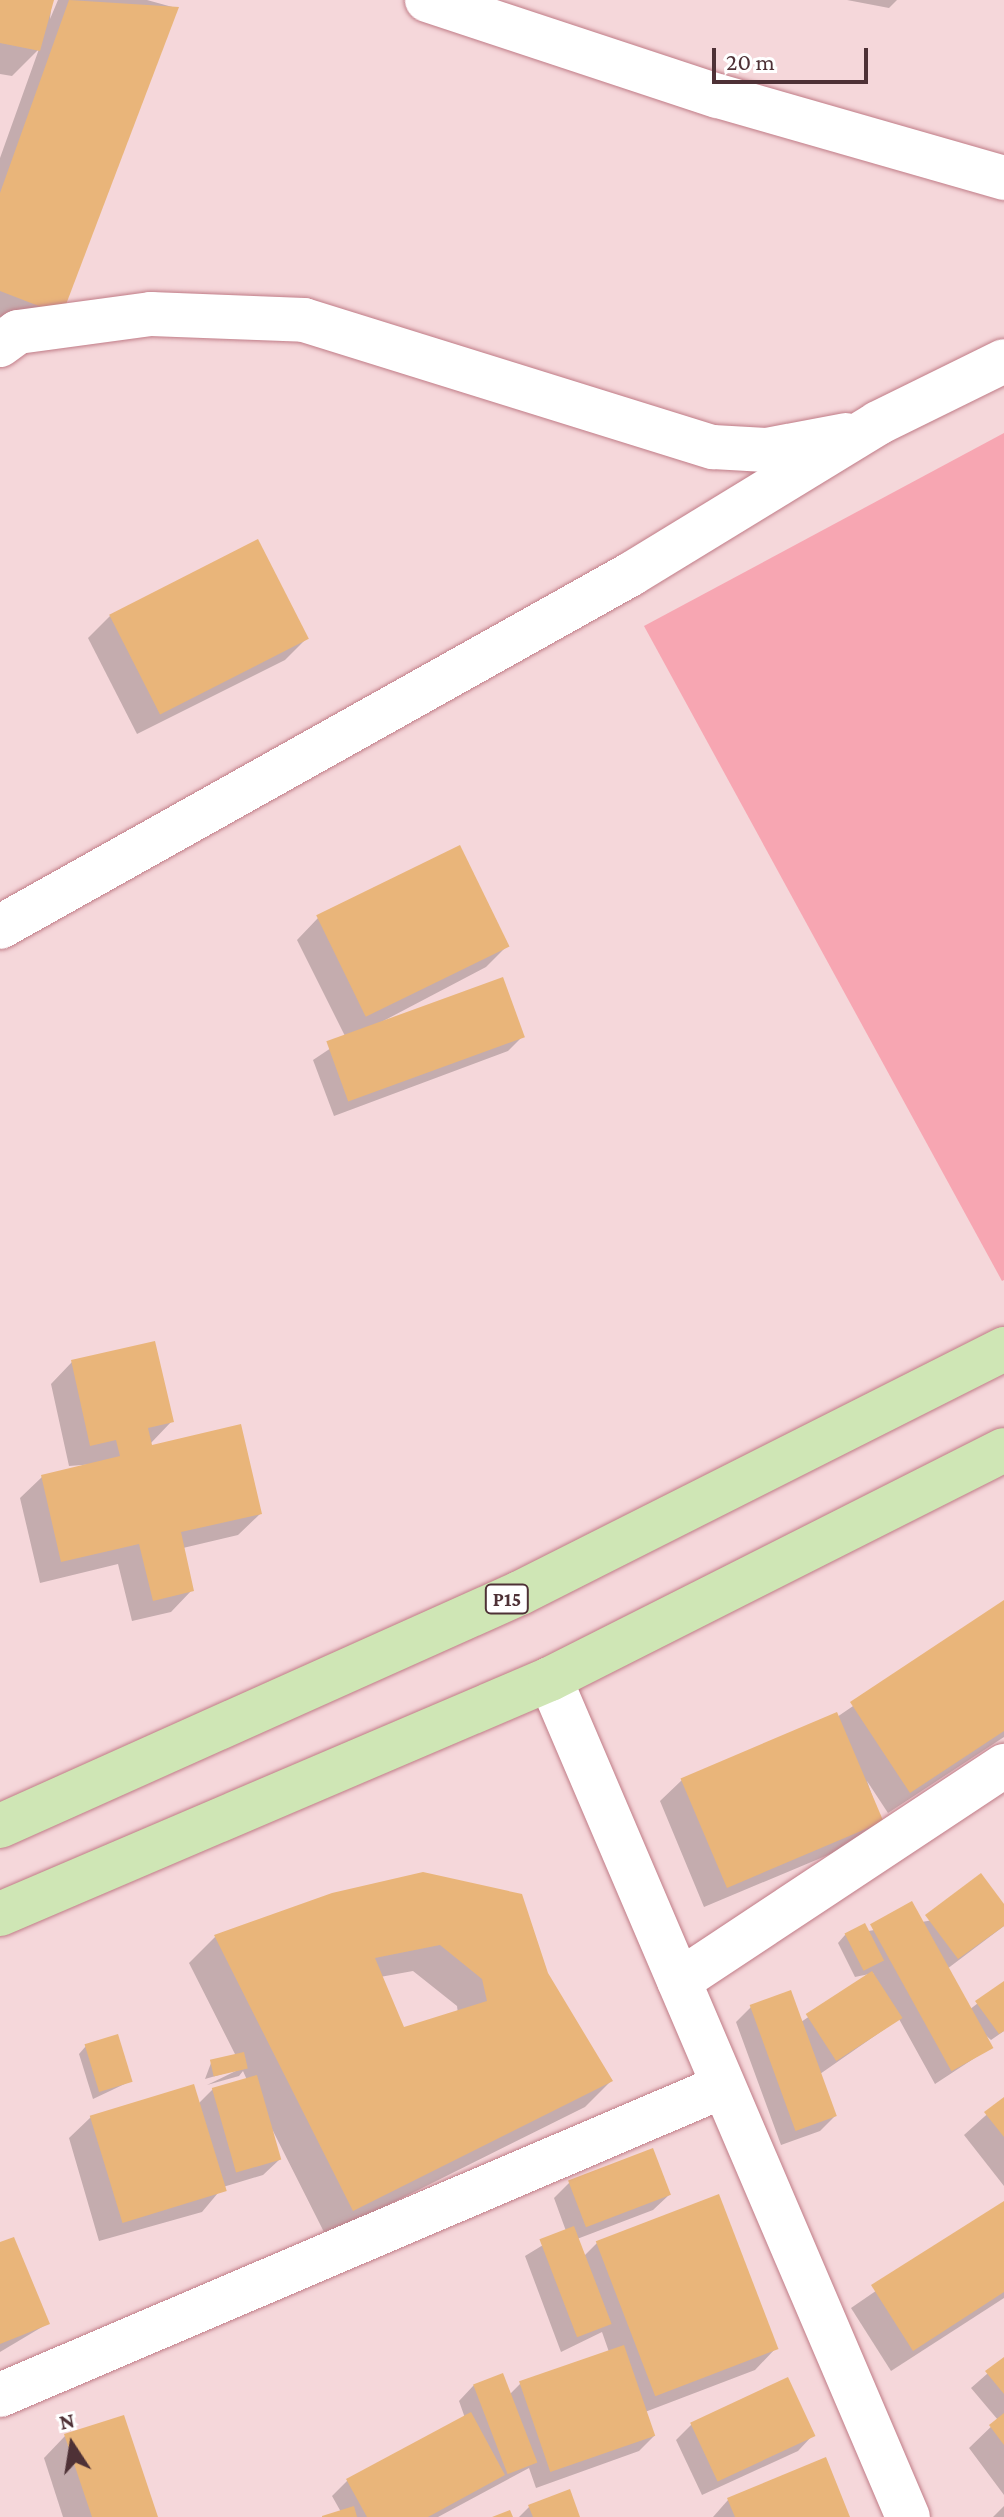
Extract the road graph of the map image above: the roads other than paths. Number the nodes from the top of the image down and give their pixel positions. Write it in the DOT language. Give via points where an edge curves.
graph roads {
  1 [pos="427,0"];
  2 [pos="1004,178"];
  3 [pos="0,345"];
  4 [pos="1004,361"];
  5 [pos="878,423"];
  6 [pos="0,927"];
  7 [pos="1004,1349"];
  8 [pos="1004,1450"];
  9 [pos="550,1679"];
  10 [pos="1004,1766"];
  11 [pos="0,1826"];
  12 [pos="0,1914"];
  13 [pos="679,1981"];
  14 [pos="721,2087"];
  15 [pos="0,2395"];
  16 [pos="908,2517"];
  1 -- 2 [label="street" via="718,96"];
  3 -- 5 [label="street" via="18,332 151,314 304,320 713,447 766,450"];
  4 -- 5 [label="street"];
  5 -- 6 [label="street" via="631,574"];
  7 -- 11 [label="main road, P15" via="520,1593"];
  8 -- 9 [label="main road"];
  9 -- 12 [label="main road"];
  9 -- 13 [label="street"];
  10 -- 13 [label="street"];
  13 -- 14 [label="street"];
  14 -- 15 [label="street"];
  14 -- 16 [label="street"];
}
